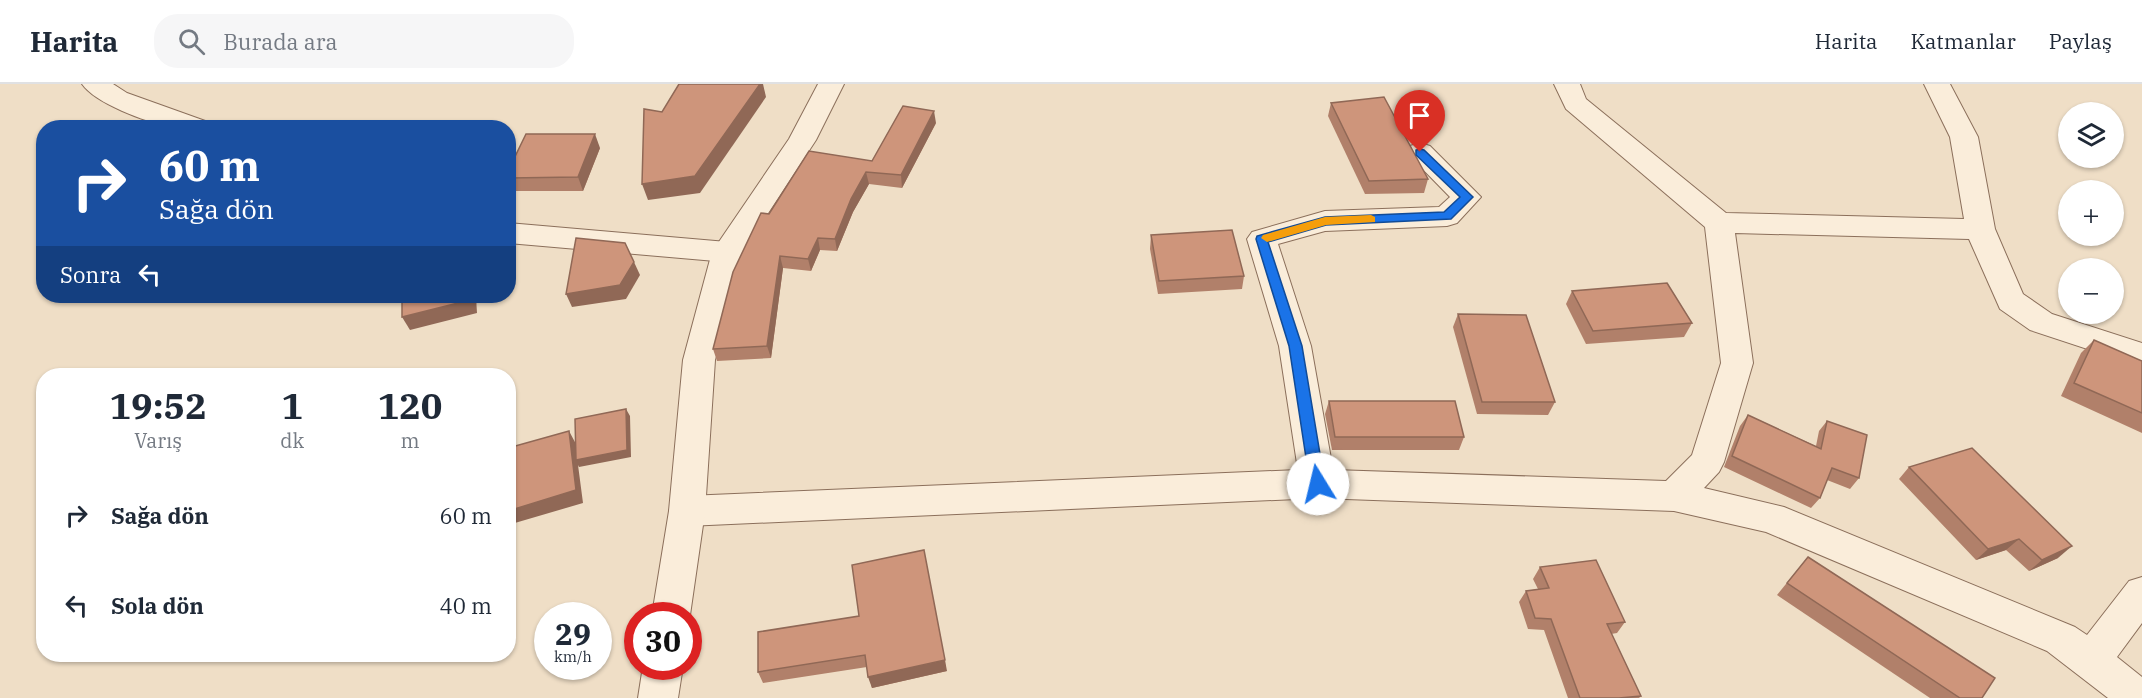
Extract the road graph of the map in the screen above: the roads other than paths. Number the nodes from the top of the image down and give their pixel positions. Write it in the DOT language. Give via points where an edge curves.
graph roads {
  1 [pos="95,84"];
  2 [pos="831,84"];
  3 [pos="1567,84"];
  4 [pos="1936,84"];
  5 [pos="176,120"];
  6 [pos="1420,152"];
  7 [pos="1719,223"];
  8 [pos="1980,230"];
  9 [pos="516,234"];
  10 [pos="727,252"];
  11 [pos="2142,355"];
  12 [pos="1318,484"];
  13 [pos="1674,496"];
  14 [pos="687,511"];
  15 [pos="2142,593"];
  16 [pos="673,602"];
  17 [pos="2091,660"];
  18 [pos="661,680"];
  19 [pos="658,698"];
  20 [pos="2138,698"];
  1 -- 5 [label="street" via="118,99"];
  2 -- 10 [label="street" via="802,140"];
  3 -- 7 [label="street" via="1575,103"];
  4 -- 8 [label="street" via="1964,137"];
  6 -- 12 [label="street" via="1467,197 1447,216 1325,221 1262,239 1295,346"];
  7 -- 8 [label="street"];
  7 -- 13 [label="street" via="1737,363 1707,462"];
  8 -- 11 [label="street" via="2011,301 2041,322"];
  9 -- 10 [label="street"];
  10 -- 14 [label="street" via="699,360"];
  12 -- 13 [label="street"];
  12 -- 14 [label="street"];
  13 -- 17 [label="street" via="1771,518 2061,639"];
  14 -- 16 [label="street"];
  15 -- 17 [label="street"];
  17 -- 20 [label="street"];
  18 -- 19 [label="street"];
}
